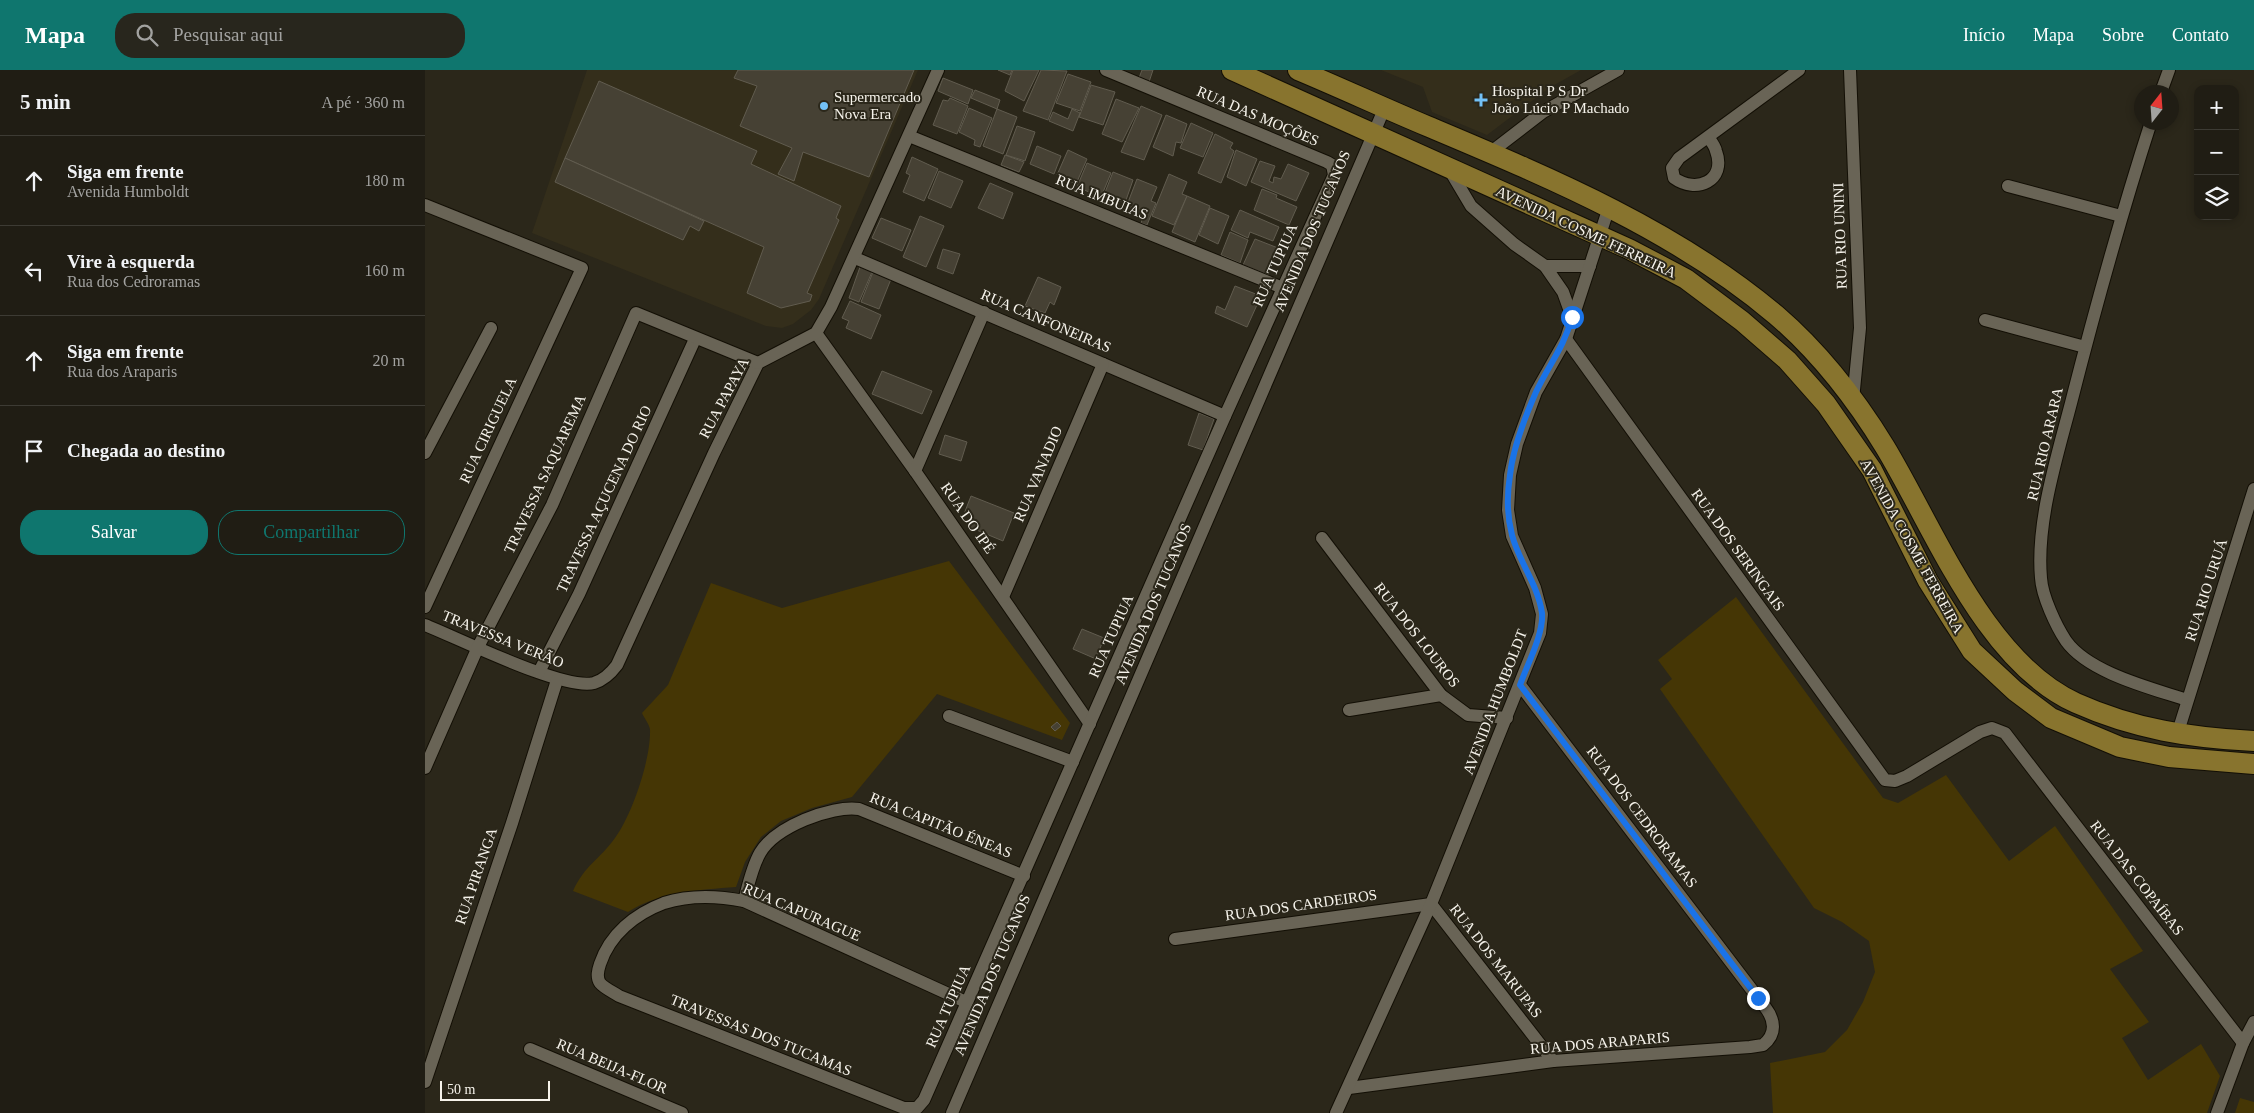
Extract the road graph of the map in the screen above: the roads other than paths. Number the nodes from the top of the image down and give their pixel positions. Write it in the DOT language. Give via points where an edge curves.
graph roads {
  1 [pos="938,70"];
  2 [pos="1106,70"];
  3 [pos="1232,70"];
  4 [pos="1298,70"];
  5 [pos="1618,70"];
  6 [pos="1799,70"];
  7 [pos="1850,70"];
  8 [pos="2169,70"];
  9 [pos="2164,85"];
  10 [pos="1385,107"];
  11 [pos="2148,130"];
  12 [pos="1372,133"];
  13 [pos="909,136"];
  14 [pos="1708,137"];
  15 [pos="1491,152"];
  16 [pos="1449,169"];
  17 [pos="1333,175"];
  18 [pos="2008,186"];
  19 [pos="425,205"];
  20 [pos="1609,207"];
  21 [pos="2121,216"];
  22 [pos="1598,236"];
  23 [pos="855,258"];
  24 [pos="1545,266"];
  25 [pos="1590,266"];
  26 [pos="1283,288"];
  27 [pos="984,312"];
  28 [pos="1572,317"];
  29 [pos="1985,320"];
  30 [pos="491,328"];
  31 [pos="816,333"];
  32 [pos="695,339"];
  33 [pos="1566,339"];
  34 [pos="2085,347"];
  35 [pos="758,363"];
  36 [pos="1103,364"];
  37 [pos="1853,400"];
  38 [pos="1225,416"];
  39 [pos="425,453"];
  40 [pos="915,471"];
  41 [pos="2254,489"];
  42 [pos="1322,538"];
  43 [pos="1003,597"];
  44 [pos="425,607"];
  45 [pos="425,625"];
  46 [pos="478,647"];
  47 [pos="539,672"];
  48 [pos="557,680"];
  49 [pos="599,681"];
  50 [pos="1520,685"];
  51 [pos="1441,695"];
  52 [pos="2187,700"];
  53 [pos="1349,710"];
  54 [pos="949,716"];
  55 [pos="1507,718"];
  56 [pos="1090,724"];
  57 [pos="2005,733"];
  58 [pos="2177,735"];
  59 [pos="2254,741"];
  60 [pos="1073,762"];
  61 [pos="2254,764"];
  62 [pos="425,768"];
  63 [pos="1024,876"];
  64 [pos="744,902"];
  65 [pos="1431,904"];
  66 [pos="1175,939"];
  67 [pos="1737,970"];
  68 [pos="599,980"];
  69 [pos="966,1002"];
  70 [pos="2254,1022"];
  71 [pos="2243,1043"];
  72 [pos="530,1049"];
  73 [pos="1553,1061"];
  74 [pos="425,1082"];
  75 [pos="1349,1088"];
  76 [pos="917,1108"];
  77 [pos="681,1113"];
  78 [pos="952,1113"];
  79 [pos="1336,1113"];
  80 [pos="2217,1113"];
  1 -- 13 [label="street"];
  2 -- 17 [label="street, RUA DAS MOÇÕES" via="1327,162 1332,165"];
  3 -- 12 [label="main road, AVENIDA COSME FERREIRA"];
  4 -- 10 [label="main road, AVENIDA COSME FERREIRA"];
  5 -- 15 [label="street" via="1543,112"];
  6 -- 14 [label="street"];
  7 -- 37 [label="street, RUA RIO UNINI" via="1860,328"];
  8 -- 9 [label="street"];
  10 -- 12 [label="street, AVENIDA DOS TUCANOS"];
  10 -- 15 [label="main road, AVENIDA COSME FERREIRA"];
  11 -- 21 [label="street, RUA RIO ARARA"];
  12 -- 16 [label="main road, AVENIDA COSME FERREIRA"];
  12 -- 78 [label="street, AVENIDA DOS TUCANOS"];
  13 -- 23 [label="street"];
  13 -- 26 [label="street, RUA IMBUIAS"];
  15 -- 20 [label="main road, AVENIDA COSME FERREIRA"];
  16 -- 22 [label="main road, AVENIDA COSME FERREIRA"];
  16 -- 24 [label="street" via="1471,206"];
  17 -- 26 [label="street, RUA TUPIUA"];
  18 -- 21 [label="street"];
  19 -- 44 [label="street, RUA CIRIGUELA" via="582,268"];
  20 -- 22 [label="street, AVENIDA HUMBOLDT"];
  20 -- 37 [label="main road, AVENIDA COSME FERREIRA" via="1729,279 1775,314 1805,342"];
  21 -- 34 [label="street, RUA RIO ARARA"];
  22 -- 25 [label="street, AVENIDA HUMBOLDT"];
  22 -- 61 [label="main road, AVENIDA COSME FERREIRA" via="1629,248 1686,279 1787,360 1826,404 1872,470 1928,581 1972,651 2015,691 2051,718 2120,747 2169,757"];
  23 -- 27 [label="street, RUA CANFONEIRAS"];
  23 -- 31 [label="street"];
  24 -- 25 [label="street"];
  24 -- 28 [label="street" via="1563,292"];
  25 -- 28 [label="street, AVENIDA HUMBOLDT"];
  26 -- 38 [label="street, RUA TUPIUA"];
  27 -- 36 [label="street, RUA CANFONEIRAS"];
  27 -- 40 [label="street"];
  28 -- 33 [label="street, AVENIDA HUMBOLDT"];
  29 -- 34 [label="street"];
  30 -- 39 [label="street"];
  31 -- 35 [label="street, RUA PAPAYA"];
  31 -- 40 [label="street, RUA DO IPÉ"];
  32 -- 35 [label="street"];
  32 -- 46 [label="street, TRAVESSA SAQUAREMA" via="636,313 552,505"];
  32 -- 47 [label="street, TRAVESSA AÇUCENA DO RIO" via="583,585"];
  33 -- 50 [label="street, AVENIDA HUMBOLDT" via="1536,392 1517,444 1510,475 1508,510 1512,536 1535,588 1542,614 1540,632"];
  33 -- 57 [label="street, RUA DOS SERINGAIS" via="1885,780 1895,781 1907,776 1980,732 1992,728"];
  34 -- 52 [label="street, RUA RIO ARARA" via="2051,478 2041,544 2041,580 2067,642 2088,661 2116,675"];
  35 -- 49 [label="street, RUA PAPAYA" via="617,665"];
  36 -- 38 [label="street, RUA CANFONEIRAS"];
  36 -- 43 [label="street, RUA VANADIO"];
  37 -- 58 [label="main road, AVENIDA COSME FERREIRA" via="1884,446 1967,595 1993,633 2037,678 2074,702"];
  38 -- 56 [label="street, RUA TUPIUA"];
  40 -- 43 [label="street, RUA DO IPÉ"];
  41 -- 52 [label="street, RUA RIO URUÁ"];
  42 -- 51 [label="street, RUA DOS LOUROS"];
  43 -- 56 [label="street, RUA DO IPÉ"];
  45 -- 46 [label="street, TRAVESSA VERÃO"];
  46 -- 47 [label="street, TRAVESSA VERÃO"];
  46 -- 62 [label="street, TRAVESSA SAQUAREMA"];
  47 -- 48 [label="street, TRAVESSA VERÃO"];
  48 -- 49 [label="street, TRAVESSA VERÃO" via="583,684"];
  48 -- 74 [label="street, RUA PIRANGA"];
  50 -- 55 [label="street, AVENIDA HUMBOLDT"];
  50 -- 67 [label="street, RUA DOS CEDRORAMAS"];
  51 -- 53 [label="street"];
  51 -- 55 [label="street, RUA DOS LOUROS" via="1468,715"];
  52 -- 58 [label="street, RUA RIO URUÁ"];
  54 -- 60 [label="street"];
  55 -- 65 [label="street, AVENIDA HUMBOLDT"];
  56 -- 60 [label="street, RUA TUPIUA"];
  57 -- 71 [label="street, RUA DAS COPAÍBAS"];
  58 -- 59 [label="main road, AVENIDA COSME FERREIRA"];
  60 -- 63 [label="street, RUA TUPIUA"];
  63 -- 64 [label="street, RUA CAPITÃO ÉNEAS" via="859,809 844,808 797,824 765,847 759,854"];
  63 -- 69 [label="street, RUA TUPIUA"];
  64 -- 68 [label="street, RUA CAPURAGUE" via="719,897 697,898 665,903 637,916 610,943 602,960"];
  64 -- 69 [label="street, RUA CAPURAGUE"];
  65 -- 66 [label="street, RUA DOS CARDEIROS"];
  65 -- 73 [label="street, RUA DOS MARUPAS"];
  65 -- 75 [label="street, AVENIDA HUMBOLDT"];
  67 -- 73 [label="street, RUA DOS ARAPARIS" via="1772,1020 1772,1034 1763,1045"];
  68 -- 76 [label="street, TRAVESSAS DOS TUCAMAS" via="619,996 904,1108"];
  69 -- 76 [label="street, RUA TUPIUA" via="929,1090"];
  70 -- 71 [label="street"];
  71 -- 80 [label="street"];
  72 -- 77 [label="street, RUA BEIJA-FLOR"];
  73 -- 75 [label="street, RUA DOS ARAPARIS"];
  75 -- 79 [label="street, AVENIDA HUMBOLDT"];
}
